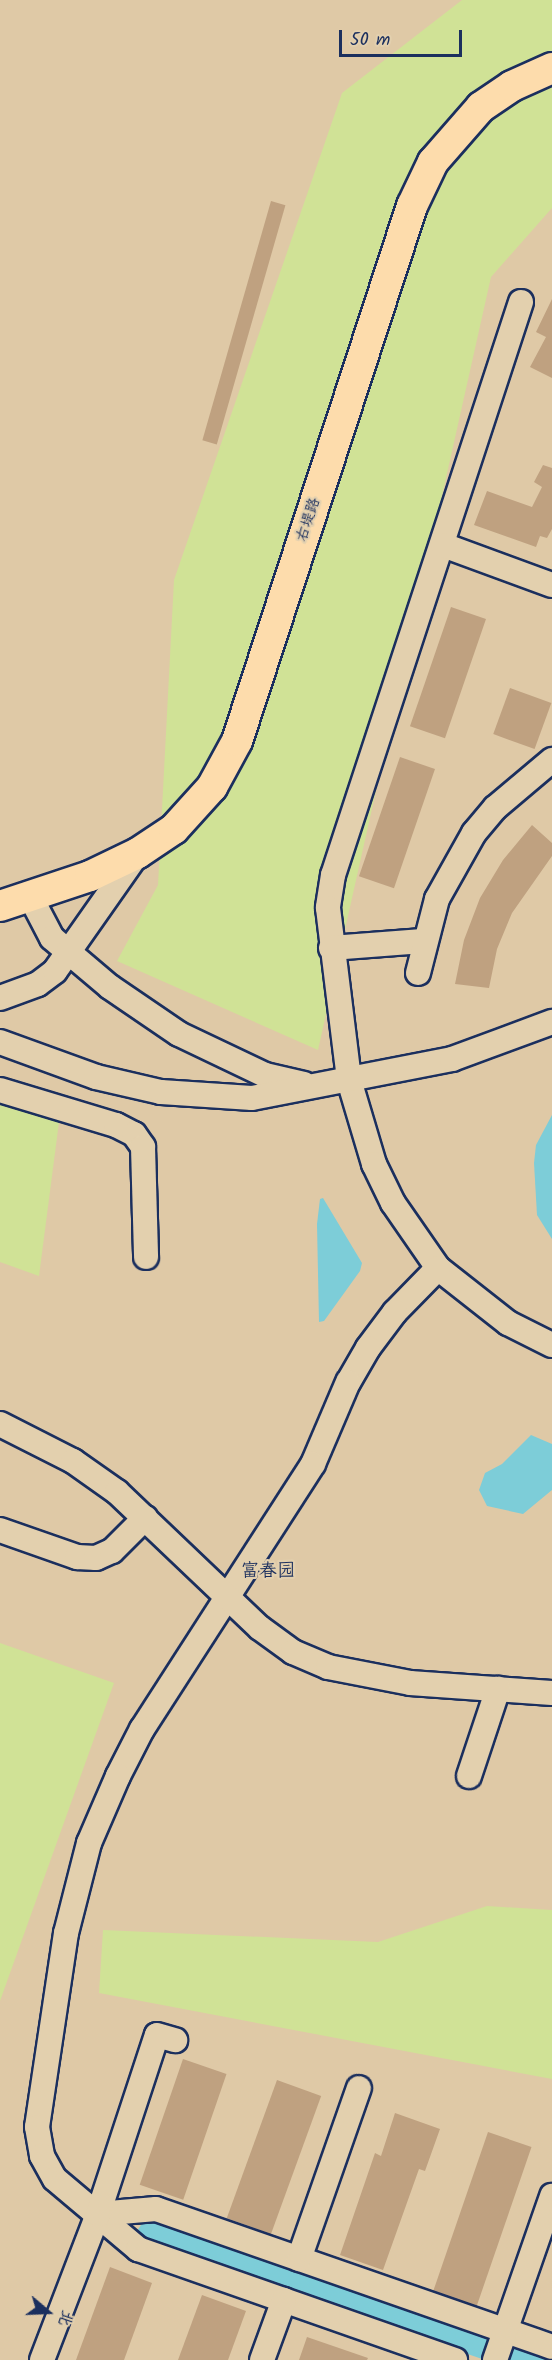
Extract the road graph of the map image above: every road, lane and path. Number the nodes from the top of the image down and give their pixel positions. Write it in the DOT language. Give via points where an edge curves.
graph roads {
  1 [pos="552,68"];
  2 [pos="521,302"];
  3 [pos="443,545"];
  4 [pos="551,582"];
  5 [pos="552,760"];
  6 [pos="138,853"];
  7 [pos="30,896"];
  8 [pos="0,906"];
  9 [pos="423,941"];
  10 [pos="331,948"];
  11 [pos="69,952"];
  12 [pos="418,973"];
  13 [pos="0,998"];
  14 [pos="552,1022"];
  15 [pos="0,1042"];
  16 [pos="349,1080"];
  17 [pos="315,1087"];
  18 [pos="0,1090"];
  19 [pos="146,1257"];
  20 [pos="438,1268"];
  21 [pos="552,1345"];
  22 [pos="0,1424"];
  23 [pos="145,1518"];
  24 [pos="0,1530"];
  25 [pos="228,1598"];
  26 [pos="498,1689"];
  27 [pos="552,1694"];
  28 [pos="469,1776"];
  29 [pos="175,2040"];
  30 [pos="359,2088"];
  31 [pos="552,2196"];
  32 [pos="98,2214"];
  33 [pos="299,2259"];
  34 [pos="284,2300"];
  35 [pos="506,2331"];
  36 [pos="552,2347"];
  37 [pos="42,2360"];
  38 [pos="262,2360"];
  39 [pos="455,2360"];
  40 [pos="495,2360"];
  1 -- 6 [label="main road, 右堤路" via="512,86 481,107 433,162 392,259 237,741 212,787 174,829"];
  2 -- 3 [label="street"];
  3 -- 4 [label="street"];
  3 -- 10 [label="street" via="333,875 328,908"];
  5 -- 9 [label="street" via="495,808 474,833 449,875"];
  6 -- 7 [label="main road, 右堤路" via="90,876"];
  6 -- 11 [label="street"];
  7 -- 8 [label="main road, 右堤路"];
  7 -- 11 [label="street" via="52,938"];
  9 -- 10 [label="street"];
  9 -- 12 [label="street"];
  10 -- 16 [label="street"];
  11 -- 13 [label="street" via="55,971 38,984"];
  11 -- 17 [label="street" via="110,987 179,1034 265,1075"];
  14 -- 16 [label="street" via="452,1059"];
  15 -- 17 [label="street" via="96,1077 161,1092 252,1098"];
  16 -- 17 [label="street"];
  16 -- 20 [label="street" via="374,1164 393,1203"];
  18 -- 19 [label="street" via="134,1134 143,1147"];
  20 -- 21 [label="street" via="508,1323"];
  20 -- 25 [label="street" via="395,1312 368,1347 348,1382 313,1464"];
  22 -- 23 [label="street" via="73,1461"];
  23 -- 24 [label="street" via="112,1551 96,1558 77,1557"];
  23 -- 25 [label="street"];
  25 -- 26 [label="street" via="292,1652 327,1667 410,1683"];
  25 -- 32 [label="street" via="142,1730 117,1776 89,1843 66,1933 37,2127 42,2156 55,2180 74,2200"];
  26 -- 27 [label="street"];
  26 -- 28 [label="street"];
  29 -- 32 [label="street" via="157,2035"];
  30 -- 33 [label="street"];
  31 -- 35 [label="street"];
  32 -- 33 [label="street" via="156,2209"];
  32 -- 34 [label="street" via="138,2249"];
  32 -- 37 [label="street"];
  33 -- 35 [label="street"];
  34 -- 38 [label="street"];
  34 -- 39 [label="street"];
  35 -- 36 [label="street"];
  35 -- 40 [label="street"];
}
